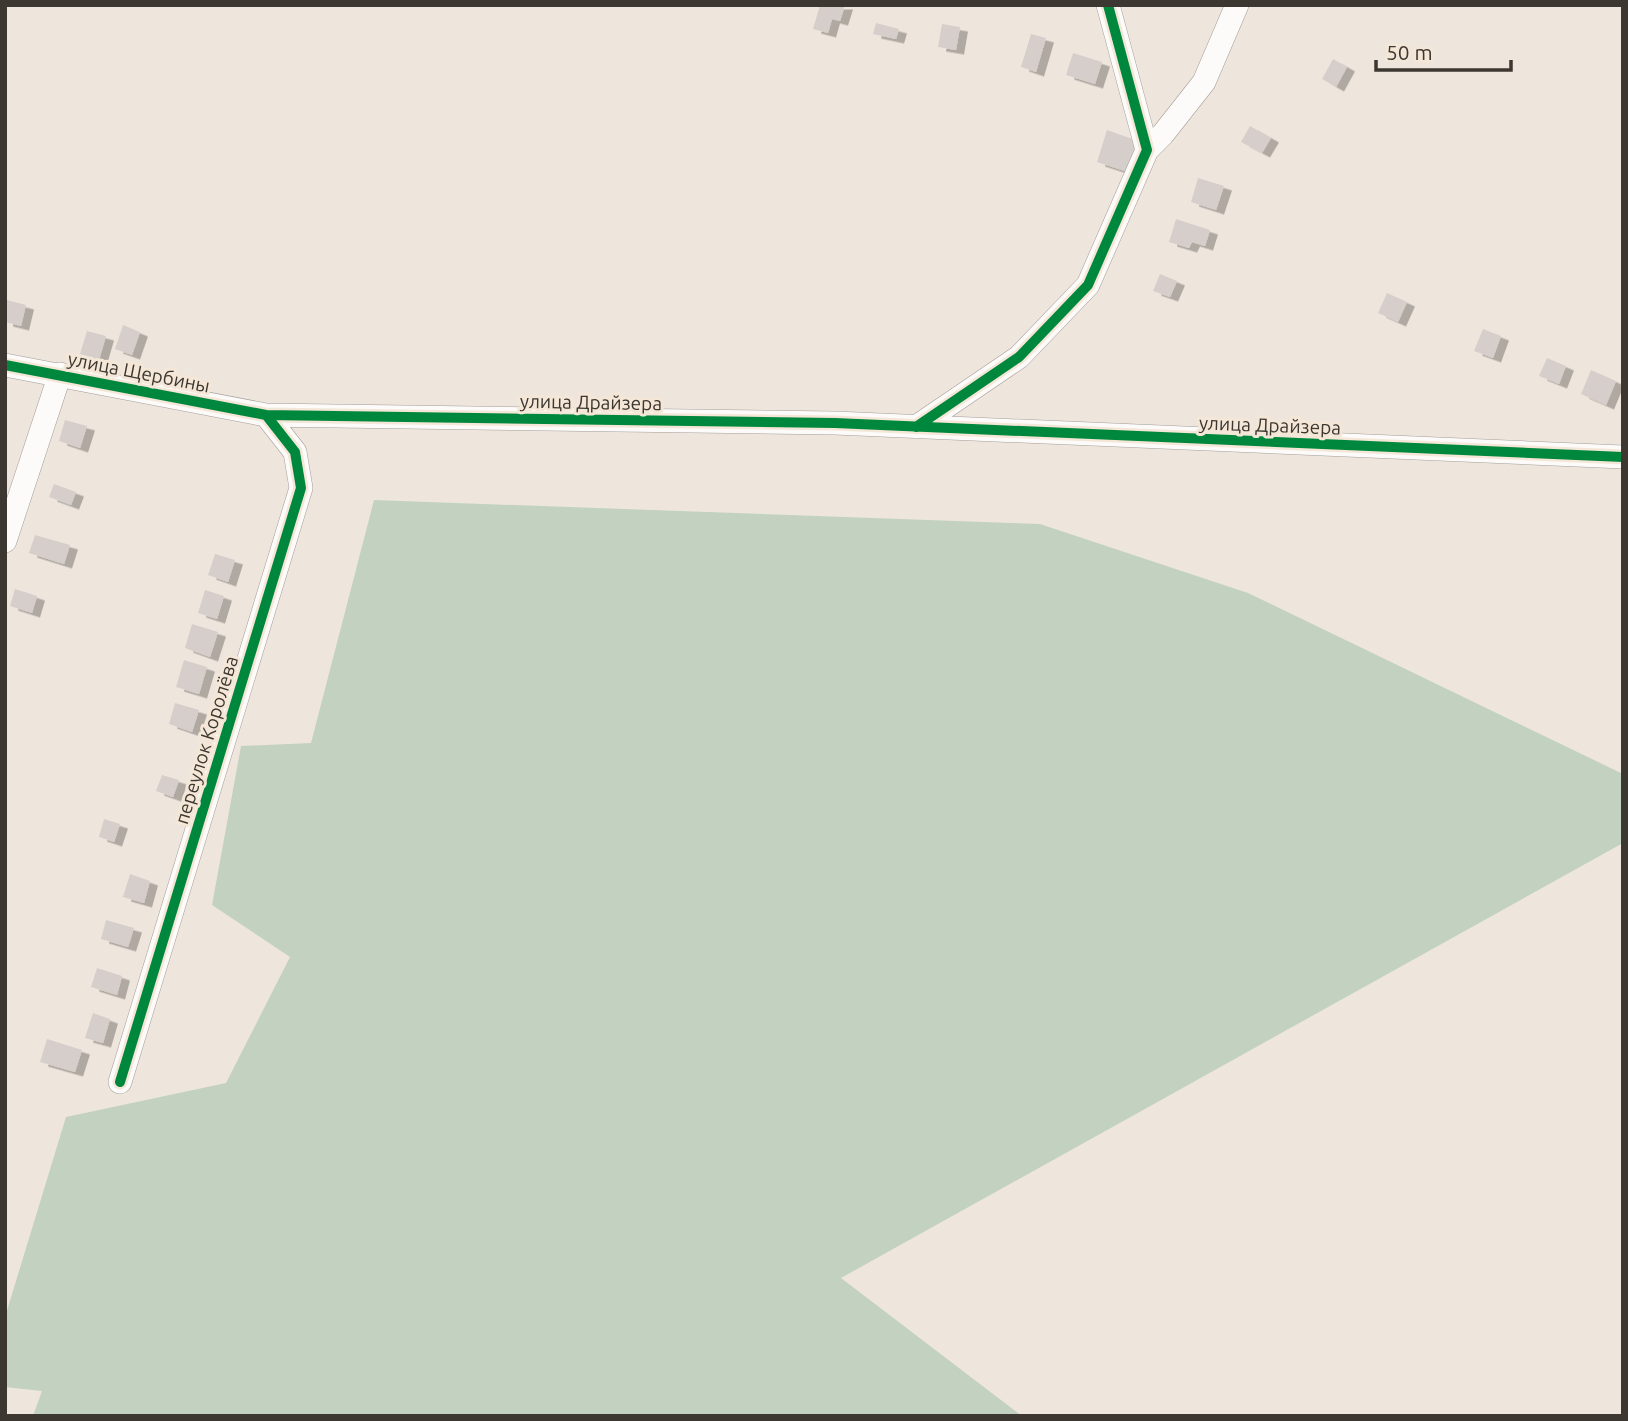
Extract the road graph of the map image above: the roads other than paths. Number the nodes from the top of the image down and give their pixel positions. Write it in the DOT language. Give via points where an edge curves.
graph roads {
  1 [pos="1237,5"];
  2 [pos="1106,6"];
  3 [pos="1147,150"];
  4 [pos="5,365"];
  5 [pos="60,374"];
  6 [pos="266,415"];
  7 [pos="916,427"];
  8 [pos="1623,457"];
  9 [pos="5,541"];
  10 [pos="120,1082"];
  1 -- 3 [label="street" via="1204,82"];
  2 -- 3 [label="street"];
  3 -- 7 [label="street" via="1088,285 1019,357"];
  4 -- 5 [label="street, улица Щербины"];
  5 -- 6 [label="street, улица Щербины"];
  5 -- 9 [label="street"];
  6 -- 7 [label="street, улица Драйзера"];
  6 -- 10 [label="street, переулок Королёва" via="295,452 301,488"];
  7 -- 8 [label="street, улица Драйзера"];
}
